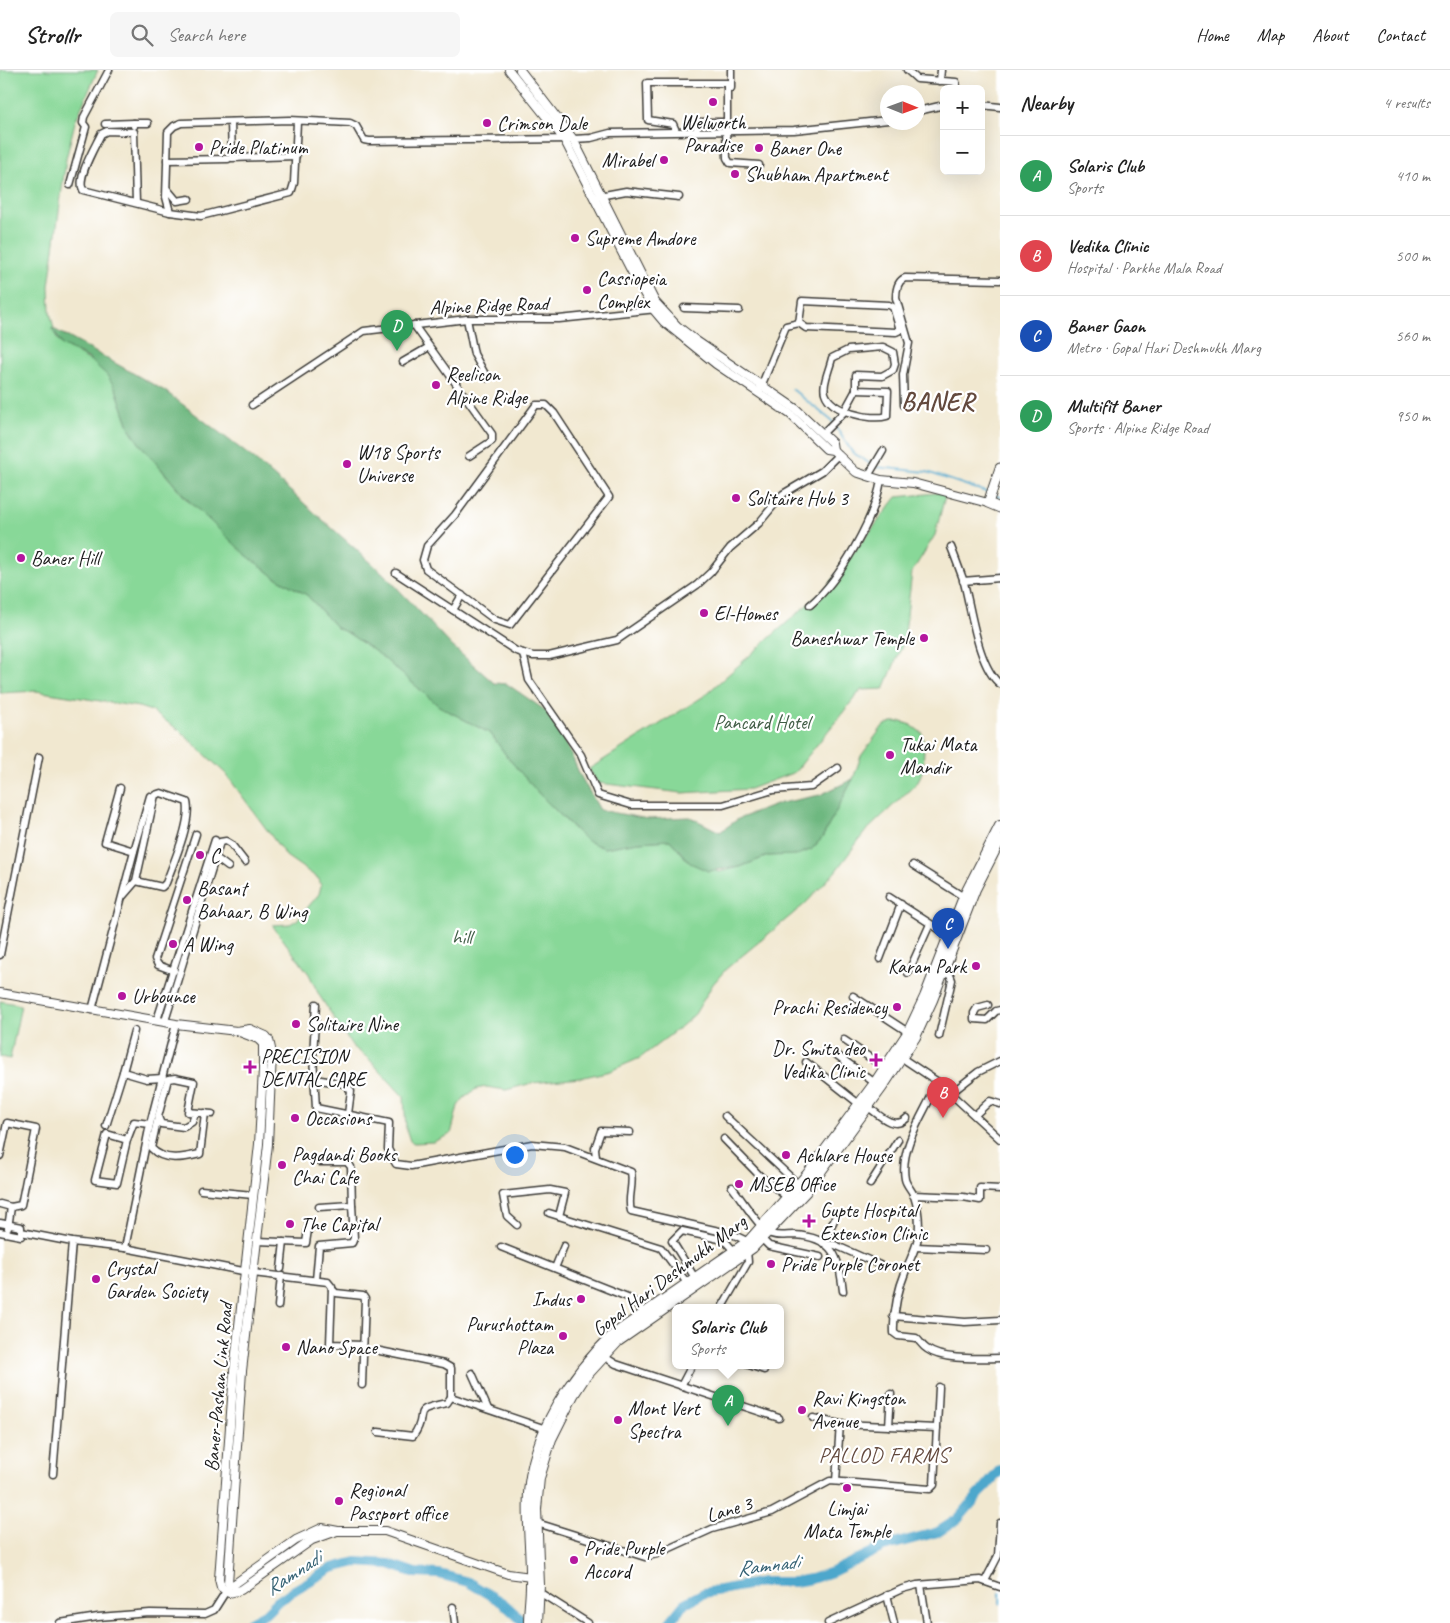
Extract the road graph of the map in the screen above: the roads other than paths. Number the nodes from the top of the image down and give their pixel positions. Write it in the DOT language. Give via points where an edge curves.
graph roads {
  1 [pos="109,70"];
  2 [pos="509,70"];
  3 [pos="520,70"];
  4 [pos="731,70"];
  5 [pos="907,70"];
  6 [pos="941,70"];
  7 [pos="940,81"];
  8 [pos="957,84"];
  9 [pos="985,105"];
  10 [pos="940,106"];
  11 [pos="1000,107"];
  12 [pos="925,110"];
  13 [pos="880,121"];
  14 [pos="231,122"];
  15 [pos="297,122"];
  16 [pos="134,123"];
  17 [pos="148,123"];
  18 [pos="105,124"];
  19 [pos="728,129"];
  20 [pos="697,130"];
  21 [pos="676,131"];
  22 [pos="134,132"];
  23 [pos="564,139"];
  24 [pos="573,139"];
  25 [pos="296,156"];
  26 [pos="228,159"];
  27 [pos="167,160"];
  28 [pos="759,165"];
  29 [pos="70,186"];
  30 [pos="166,190"];
  31 [pos="599,196"];
  32 [pos="679,197"];
  33 [pos="189,199"];
  34 [pos="136,203"];
  35 [pos="170,212"];
  36 [pos="1000,280"];
  37 [pos="684,308"];
  38 [pos="657,309"];
  39 [pos="740,310"];
  40 [pos="466,319"];
  41 [pos="799,323"];
  42 [pos="414,325"];
  43 [pos="429,347"];
  44 [pos="404,362"];
  45 [pos="487,378"];
  46 [pos="760,390"];
  47 [pos="856,390"];
  48 [pos="252,405"];
  49 [pos="904,405"];
  50 [pos="844,412"];
  51 [pos="822,434"];
  52 [pos="883,451"];
  53 [pos="835,453"];
  54 [pos="469,456"];
  55 [pos="1000,468"];
  56 [pos="869,473"];
  57 [pos="880,480"];
  58 [pos="988,502"];
  59 [pos="1000,508"];
  60 [pos="951,546"];
  61 [pos="396,573"];
  62 [pos="1000,578"];
  63 [pos="963,581"];
  64 [pos="462,595"];
  65 [pos="810,605"];
  66 [pos="453,610"];
  67 [pos="523,654"];
  68 [pos="1000,684"];
  69 [pos="39,757"];
  70 [pos="838,768"];
  71 [pos="120,788"];
  72 [pos="150,796"];
  73 [pos="1000,826"];
  74 [pos="196,834"];
  75 [pos="215,840"];
  76 [pos="1000,842"];
  77 [pos="134,851"];
  78 [pos="216,858"];
  79 [pos="245,862"];
  80 [pos="913,865"];
  81 [pos="228,867"];
  82 [pos="136,881"];
  83 [pos="123,896"];
  84 [pos="889,896"];
  85 [pos="964,897"];
  86 [pos="901,904"];
  87 [pos="930,924"];
  88 [pos="948,935"];
  89 [pos="0,955"];
  90 [pos="880,959"];
  91 [pos="174,971"];
  92 [pos="908,973"];
  93 [pos="943,973"];
  94 [pos="0,993"];
  95 [pos="853,996"];
  96 [pos="316,1004"];
  97 [pos="988,1005"];
  98 [pos="92,1010"];
  99 [pos="1000,1010"];
  100 [pos="161,1021"];
  101 [pos="176,1024"];
  102 [pos="134,1030"];
  103 [pos="237,1031"];
  104 [pos="911,1035"];
  105 [pos="939,1036"];
  106 [pos="844,1040"];
  107 [pos="266,1050"];
  108 [pos="834,1054"];
  109 [pos="898,1055"];
  110 [pos="806,1062"];
  111 [pos="1000,1062"];
  112 [pos="885,1068"];
  113 [pos="123,1072"];
  114 [pos="163,1078"];
  115 [pos="315,1079"];
  116 [pos="938,1082"];
  117 [pos="875,1083"];
  118 [pos="950,1094"];
  119 [pos="1000,1104"];
  120 [pos="863,1105"];
  121 [pos="195,1113"];
  122 [pos="348,1114"];
  123 [pos="975,1115"];
  124 [pos="725,1116"];
  125 [pos="158,1117"];
  126 [pos="908,1118"];
  127 [pos="150,1124"];
  128 [pos="106,1126"];
  129 [pos="630,1132"];
  130 [pos="724,1139"];
  131 [pos="1000,1139"];
  132 [pos="127,1140"];
  133 [pos="898,1140"];
  134 [pos="0,1156"];
  135 [pos="596,1158"];
  136 [pos="320,1162"];
  137 [pos="870,1184"];
  138 [pos="799,1185"];
  139 [pos="732,1187"];
  140 [pos="1000,1189"];
  141 [pos="201,1190"];
  142 [pos="254,1194"];
  143 [pos="913,1195"];
  144 [pos="788,1198"];
  145 [pos="0,1204"];
  146 [pos="352,1205"];
  147 [pos="11,1207"];
  148 [pos="318,1207"];
  149 [pos="549,1213"];
  150 [pos="837,1214"];
  151 [pos="559,1216"];
  152 [pos="0,1223"];
  153 [pos="309,1223"];
  154 [pos="8,1225"];
  155 [pos="517,1225"];
  156 [pos="21,1232"];
  157 [pos="3,1233"];
  158 [pos="757,1239"];
  159 [pos="257,1241"];
  160 [pos="72,1242"];
  161 [pos="284,1242"];
  162 [pos="825,1244"];
  163 [pos="564,1246"];
  164 [pos="501,1247"];
  165 [pos="916,1247"];
  166 [pos="125,1248"];
  167 [pos="986,1250"];
  168 [pos="734,1251"];
  169 [pos="820,1257"];
  170 [pos="880,1265"];
  171 [pos="555,1268"];
  172 [pos="281,1269"];
  173 [pos="249,1272"];
  174 [pos="281,1276"];
  175 [pos="316,1280"];
  176 [pos="691,1280"];
  177 [pos="332,1289"];
  178 [pos="843,1291"];
  179 [pos="724,1304"];
  180 [pos="278,1306"];
  181 [pos="645,1313"];
  182 [pos="893,1316"];
  183 [pos="1000,1320"];
  184 [pos="364,1345"];
  185 [pos="380,1351"];
  186 [pos="603,1356"];
  187 [pos="1000,1358"];
  188 [pos="690,1369"];
  189 [pos="761,1369"];
  190 [pos="764,1370"];
  191 [pos="472,1373"];
  192 [pos="362,1385"];
  193 [pos="681,1386"];
  194 [pos="939,1387"];
  195 [pos="891,1394"];
  196 [pos="451,1398"];
  197 [pos="488,1409"];
  198 [pos="779,1418"];
  199 [pos="813,1418"];
  200 [pos="840,1424"];
  201 [pos="889,1426"];
  202 [pos="937,1428"];
  203 [pos="550,1430"];
  204 [pos="378,1432"];
  205 [pos="53,1474"];
  206 [pos="836,1481"];
  207 [pos="537,1523"];
  208 [pos="1000,1523"];
  209 [pos="531,1577"];
  210 [pos="987,1581"];
  211 [pos="921,1585"];
  212 [pos="1000,1586"];
  213 [pos="228,1588"];
  214 [pos="539,1592"];
  215 [pos="887,1596"];
  216 [pos="453,1607"];
  217 [pos="533,1620"];
  218 [pos="60,1623"];
  219 [pos="455,1623"];
  220 [pos="588,1623"];
  221 [pos="828,1623"];
  222 [pos="894,1623"];
  223 [pos="927,1623"];
  1 -- 29 [label="street" via="84,117 86,127"];
  2 -- 23 [label="street"];
  3 -- 24 [label="street"];
  4 -- 19 [label="street"];
  5 -- 7 [label="street" via="917,79"];
  6 -- 7 [label="street"];
  7 -- 8 [label="street"];
  9 -- 11 [label="street"];
  10 -- 12 [label="street"];
  13 -- 19 [label="street" via="794,130"];
  14 -- 15 [label="street"];
  14 -- 25 [label="street" via="232,158"];
  14 -- 27 [label="street" via="181,123 174,126 168,132"];
  15 -- 23 [label="street" via="350,123 356,126 364,140 369,141"];
  15 -- 25 [label="street"];
  16 -- 17 [label="street"];
  16 -- 18 [label="street"];
  16 -- 22 [label="street"];
  19 -- 20 [label="street"];
  19 -- 28 [label="street" via="726,158 730,163"];
  20 -- 21 [label="street"];
  20 -- 21 [label="street" via="696,122 727,122 727,83 647,83 648,120 673,124"];
  21 -- 24 [label="street" via="610,133"];
  22 -- 34 [label="street"];
  22 -- 34 [label="street" via="107,131 101,134 80,185 82,190"];
  23 -- 24 [label="street"];
  23 -- 31 [label="street"];
  24 -- 31 [label="street"];
  25 -- 35 [label="street" via="290,193 200,216"];
  26 -- 27 [label="street"];
  27 -- 30 [label="street"];
  30 -- 33 [label="street" via="177,201"];
  30 -- 35 [label="street"];
  31 -- 32 [label="street" via="626,191"];
  31 -- 38 [label="street"];
  34 -- 35 [label="street"];
  36 -- 49 [label="street" via="906,278 901,281 896,298 909,343 903,375"];
  37 -- 39 [label="street"];
  38 -- 40 [label="street, Alpine Ridge Road" via="559,319"];
  38 -- 46 [label="street"];
  40 -- 42 [label="street, Alpine Ridge Road"];
  40 -- 45 [label="street" via="474,354"];
  41 -- 41 [label="street" via="806,328 900,330 893,307 889,305 802,300"];
  41 -- 46 [label="street" via="786,326 782,332"];
  42 -- 43 [label="street"];
  42 -- 48 [label="street, Alpine Ridge Road" via="364,331"];
  43 -- 44 [label="street"];
  43 -- 54 [label="street" via="493,438"];
  46 -- 51 [label="street" via="796,409"];
  46 -- 53 [label="street" via="826,449"];
  47 -- 50 [label="street"];
  47 -- 50 [label="street" via="888,391 887,416"];
  47 -- 50 [label="street" via="856,375 882,376 893,370 894,357 889,348 848,350 832,358 825,394"];
  50 -- 51 [label="street"];
  51 -- 53 [label="street" via="832,443"];
  52 -- 56 [label="street"];
  53 -- 56 [label="street" via="856,472"];
  53 -- 67 [label="street" via="822,471 784,494 697,585 643,624 606,644 549,656"];
  55 -- 58 [label="main road"];
  56 -- 57 [label="street"];
  57 -- 58 [label="street" via="913,483"];
  57 -- 65 [label="street" via="874,506 856,544 842,567"];
  58 -- 59 [label="main road"];
  60 -- 63 [label="street"];
  61 -- 66 [label="street"];
  62 -- 63 [label="street"];
  63 -- 68 [label="street" via="972,625"];
  64 -- 64 [label="street" via="495,620 510,625 609,497 546,405 536,405 455,515 427,546 423,560 426,569"];
  64 -- 66 [label="street"];
  66 -- 67 [label="street"];
  67 -- 70 [label="street" via="529,680 581,755 598,794 630,805 723,805 774,790 811,786"];
  69 -- 89 [label="street"];
  71 -- 77 [label="street" via="105,842"];
  72 -- 77 [label="street"];
  73 -- 85 [label="main road, Gopal Hari Deshmukh Marg"];
  74 -- 91 [label="street" via="155,958 158,966"];
  75 -- 91 [label="street"];
  76 -- 93 [label="main road, Gopal Hari Deshmukh Marg" via="976,889"];
  77 -- 83 [label="street"];
  78 -- 79 [label="street" via="220,842 226,841"];
  78 -- 81 [label="street"];
  78 -- 100 [label="street"];
  80 -- 85 [label="street"];
  82 -- 82 [label="street" via="162,887 166,883 183,834 189,808 187,802 162,793 155,795"];
  82 -- 83 [label="street"];
  83 -- 98 [label="street"];
  84 -- 86 [label="street"];
  85 -- 88 [label="main road, Gopal Hari Deshmukh Marg"];
  86 -- 87 [label="street"];
  86 -- 90 [label="street"];
  87 -- 88 [label="street"];
  87 -- 92 [label="street"];
  88 -- 104 [label="main road, Gopal Hari Deshmukh Marg"];
  91 -- 100 [label="street"];
  93 -- 104 [label="main road, Gopal Hari Deshmukh Marg"];
  93 -- 105 [label="street" via="950,975 952,980"];
  94 -- 98 [label="street"];
  95 -- 104 [label="street"];
  96 -- 115 [label="street"];
  97 -- 99 [label="street" via="977,1008 974,1019 987,1020"];
  98 -- 100 [label="street"];
  100 -- 101 [label="street"];
  101 -- 103 [label="street"];
  101 -- 114 [label="street"];
  102 -- 113 [label="street"];
  103 -- 107 [label="street" via="258,1039"];
  103 -- 107 [label="street" via="250,1029 262,1033 269,1040"];
  104 -- 109 [label="main road, Gopal Hari Deshmukh Marg"];
  106 -- 112 [label="street"];
  107 -- 142 [label="street, Baner-Pashan Link Road"];
  107 -- 159 [label="street, Baner-Pashan Link Road" via="268,1144"];
  108 -- 117 [label="street"];
  109 -- 112 [label="main road, Gopal Hari Deshmukh Marg"];
  109 -- 116 [label="street"];
  109 -- 120 [label="main road, Gopal Hari Deshmukh Marg"];
  110 -- 120 [label="street"];
  111 -- 118 [label="street" via="978,1072"];
  112 -- 117 [label="main road, Gopal Hari Deshmukh Marg"];
  113 -- 114 [label="street" via="147,1079"];
  113 -- 128 [label="street"];
  114 -- 127 [label="street"];
  115 -- 122 [label="street" via="316,1108"];
  115 -- 122 [label="street" via="345,1084 351,1090"];
  116 -- 118 [label="street"];
  116 -- 143 [label="street" via="908,1146 904,1164 905,1181"];
  117 -- 120 [label="main road, Gopal Hari Deshmukh Marg"];
  118 -- 123 [label="street"];
  119 -- 123 [label="street" via="990,1101"];
  120 -- 126 [label="street" via="895,1124 901,1124"];
  120 -- 138 [label="main road, Gopal Hari Deshmukh Marg"];
  120 -- 158 [label="main road, Gopal Hari Deshmukh Marg" via="810,1185"];
  121 -- 125 [label="street" via="192,1122 184,1127 162,1124"];
  121 -- 125 [label="street" via="188,1112 194,1082 175,1078 168,1079"];
  121 -- 125 [label="street" via="208,1114 200,1154 182,1158 164,1157 151,1148"];
  122 -- 135 [label="street" via="389,1123 388,1149 396,1164 412,1166 532,1144 565,1147"];
  123 -- 131 [label="street"];
  124 -- 138 [label="street"];
  127 -- 132 [label="street" via="134,1122"];
  127 -- 166 [label="street"];
  129 -- 135 [label="street" via="601,1131 595,1148"];
  130 -- 144 [label="street" via="760,1176"];
  132 -- 132 [label="street" via="106,1134 95,1180 117,1184"];
  133 -- 137 [label="street"];
  134 -- 147 [label="street" via="7,1123 36,1129 21,1205"];
  135 -- 158 [label="street" via="630,1172 633,1182 629,1203 631,1211"];
  136 -- 146 [label="street" via="347,1162 352,1167"];
  138 -- 144 [label="main road, Gopal Hari Deshmukh Marg"];
  139 -- 158 [label="street"];
  140 -- 143 [label="street" via="980,1188 980,1200"];
  141 -- 142 [label="street"];
  142 -- 173 [label="street, Baner-Pashan Link Road"];
  143 -- 165 [label="street" via="919,1229"];
  144 -- 158 [label="main road, Gopal Hari Deshmukh Marg"];
  145 -- 147 [label="street"];
  146 -- 148 [label="street"];
  146 -- 175 [label="street" via="352,1243 319,1246"];
  147 -- 154 [label="street"];
  149 -- 151 [label="street"];
  150 -- 162 [label="street"];
  151 -- 155 [label="street" via="565,1193 550,1190 503,1195 507,1216"];
  151 -- 176 [label="street" via="661,1248"];
  152 -- 154 [label="street"];
  153 -- 161 [label="street" via="306,1243"];
  154 -- 156 [label="street" via="21,1227"];
  154 -- 157 [label="street"];
  156 -- 157 [label="street" via="21,1236"];
  156 -- 160 [label="street"];
  158 -- 162 [label="street" via="800,1236"];
  158 -- 168 [label="main road, Gopal Hari Deshmukh Marg"];
  158 -- 169 [label="street" via="769,1246"];
  158 -- 179 [label="street"];
  158 -- 186 [label="main road, Gopal Hari Deshmukh Marg" via="626,1334"];
  159 -- 161 [label="street"];
  159 -- 173 [label="street, Baner-Pashan Link Road"];
  160 -- 166 [label="street"];
  160 -- 205 [label="street"];
  161 -- 172 [label="street"];
  162 -- 170 [label="street" via="835,1245"];
  162 -- 178 [label="street" via="838,1259"];
  163 -- 171 [label="street"];
  164 -- 171 [label="street"];
  165 -- 167 [label="street"];
  165 -- 182 [label="street" via="903,1277"];
  166 -- 173 [label="street"];
  168 -- 176 [label="main road, Gopal Hari Deshmukh Marg"];
  168 -- 176 [label="street" via="724,1240 682,1231 672,1241"];
  171 -- 181 [label="street" via="630,1298"];
  173 -- 174 [label="street"];
  173 -- 213 [label="street, Baner-Pashan Link Road" via="234,1371 219,1579 221,1588"];
  174 -- 175 [label="street"];
  174 -- 180 [label="street"];
  175 -- 177 [label="street" via="331,1284"];
  176 -- 181 [label="main road, Gopal Hari Deshmukh Marg"];
  177 -- 184 [label="street" via="336,1294 364,1297"];
  177 -- 184 [label="street" via="330,1344"];
  181 -- 203 [label="main road, Gopal Hari Deshmukh Marg" via="598,1350 566,1390"];
  182 -- 183 [label="street" via="965,1322"];
  182 -- 187 [label="street" via="894,1333 916,1338 929,1351 957,1357"];
  184 -- 192 [label="street"];
  185 -- 196 [label="street" via="451,1368"];
  186 -- 193 [label="street" via="616,1364"];
  186 -- 203 [label="main road, Gopal Hari Deshmukh Marg"];
  188 -- 193 [label="street"];
  189 -- 190 [label="street"];
  191 -- 197 [label="street"];
  193 -- 198 [label="street"];
  194 -- 202 [label="street"];
  195 -- 201 [label="street"];
  196 -- 197 [label="street"];
  196 -- 204 [label="street" via="447,1403 425,1407 413,1436"];
  197 -- 203 [label="street"];
  199 -- 200 [label="street"];
  200 -- 201 [label="street"];
  200 -- 206 [label="street"];
  201 -- 202 [label="street"];
  202 -- 206 [label="street, Lane 3" via="932,1488"];
  203 -- 207 [label="main road, Gopal Hari Deshmukh Marg" via="539,1478"];
  203 -- 209 [label="main road, Gopal Hari Deshmukh Marg" via="534,1465 529,1492"];
  206 -- 207 [label="street, Lane 3" via="823,1484 772,1512 712,1529 651,1556 636,1555"];
  207 -- 214 [label="main road, Gopal Hari Deshmukh Marg"];
  208 -- 210 [label="street" via="998,1556"];
  209 -- 213 [label="street" via="508,1574 385,1531 322,1528 309,1532"];
  209 -- 217 [label="main road, Gopal Hari Deshmukh Marg"];
  210 -- 211 [label="street"];
  210 -- 212 [label="street"];
  211 -- 215 [label="street"];
  211 -- 223 [label="street"];
  213 -- 218 [label="street" via="214,1610 205,1614 150,1613"];
  214 -- 217 [label="main road, Gopal Hari Deshmukh Marg"];
  214 -- 220 [label="street"];
  215 -- 221 [label="street"];
  215 -- 222 [label="street"];
  216 -- 219 [label="street"];
}
